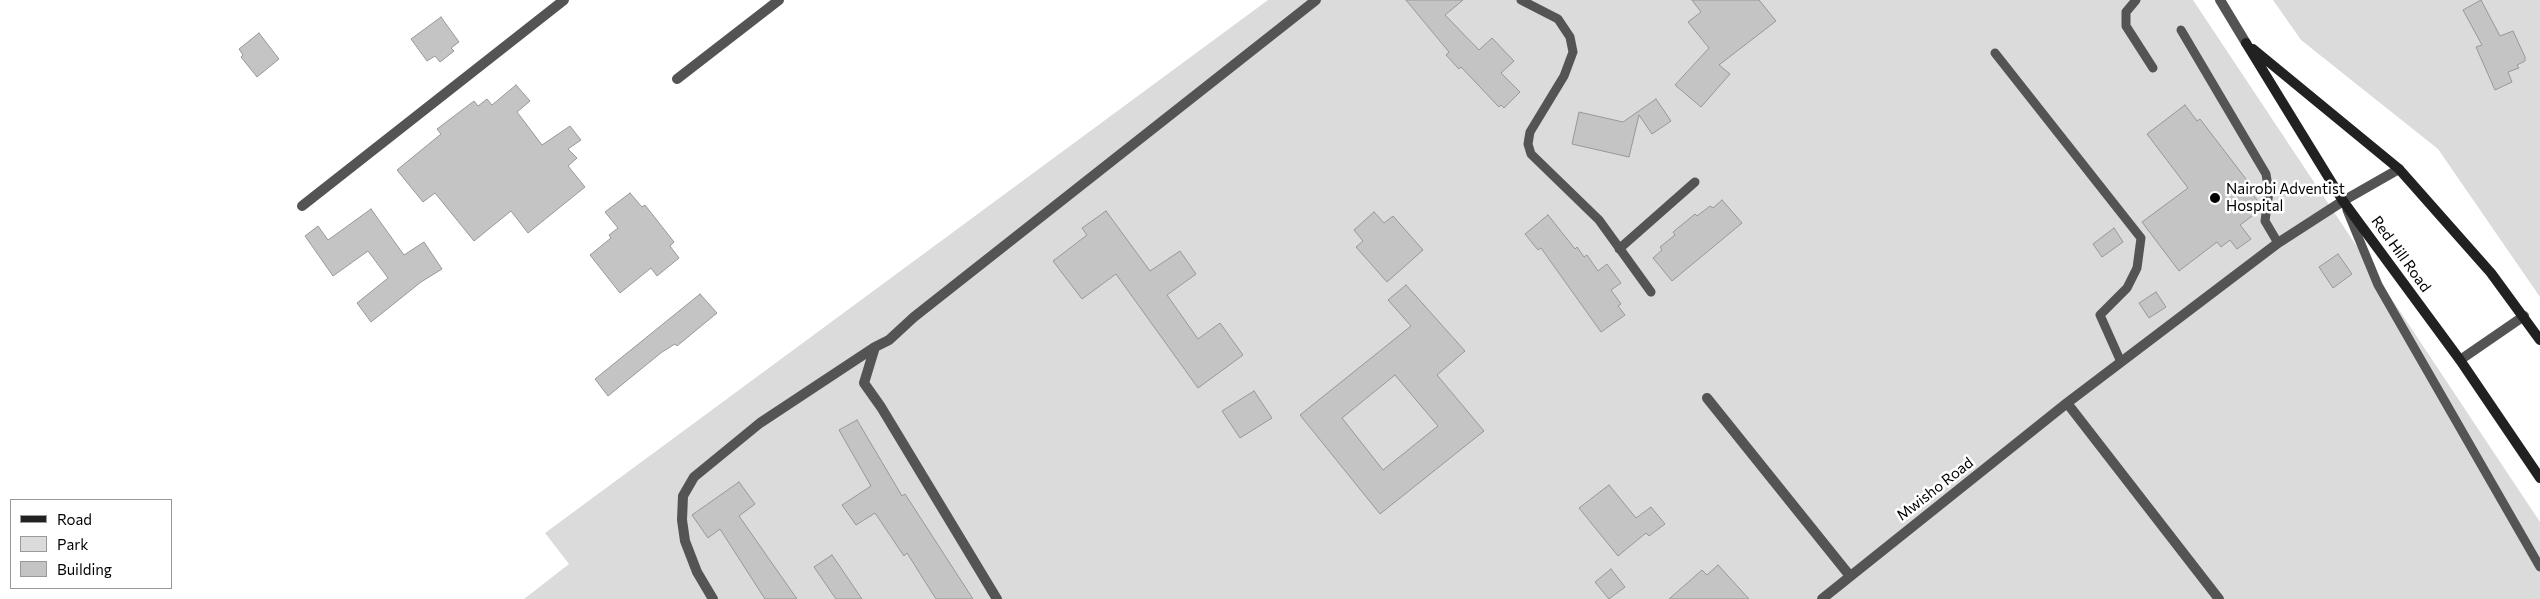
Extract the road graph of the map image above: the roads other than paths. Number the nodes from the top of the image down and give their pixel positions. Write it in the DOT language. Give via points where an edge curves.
graph roads {
  1 [pos="564,0"];
  2 [pos="779,0"];
  3 [pos="1316,0"];
  4 [pos="1521,0"];
  5 [pos="2136,0"];
  6 [pos="2220,0"];
  7 [pos="2181,30"];
  8 [pos="2246,43"];
  9 [pos="1995,54"];
  10 [pos="2153,68"];
  11 [pos="677,80"];
  12 [pos="2399,169"];
  13 [pos="1695,182"];
  14 [pos="2343,201"];
  15 [pos="302,206"];
  16 [pos="2278,243"];
  17 [pos="1619,249"];
  18 [pos="1652,292"];
  19 [pos="2524,316"];
  20 [pos="2540,340"];
  21 [pos="875,347"];
  22 [pos="2460,360"];
  23 [pos="2121,362"];
  24 [pos="1707,398"];
  25 [pos="2067,403"];
  26 [pos="2540,478"];
  27 [pos="2540,567"];
  28 [pos="1850,576"];
  29 [pos="713,599"];
  30 [pos="997,599"];
  31 [pos="1822,599"];
  32 [pos="2219,599"];
  1 -- 15 [label="street"];
  2 -- 11 [label="street"];
  3 -- 21 [label="street" via="888,340"];
  4 -- 17 [label="lane" via="1558,19 1570,37 1573,52 1564,76 1530,132 1528,144 1544,167 1599,220"];
  5 -- 10 [label="lane" via="2126,12 2126,26"];
  6 -- 8 [label="street, Red Hill Road"];
  7 -- 16 [label="lane" via="2266,174 2269,192 2265,221"];
  8 -- 12 [label="main road, Red Hill Road"];
  8 -- 14 [label="main road, Red Hill Road"];
  9 -- 23 [label="lane" via="2141,238 2137,268 2127,288 2100,315"];
  12 -- 14 [label="street, Mwisho Road"];
  12 -- 19 [label="main road, Red Hill Road" via="2491,273"];
  13 -- 17 [label="lane"];
  14 -- 16 [label="street, Mwisho Road"];
  14 -- 22 [label="main road, Red Hill Road"];
  14 -- 27 [label="lane" via="2378,285"];
  16 -- 23 [label="street, Mwisho Road"];
  17 -- 18 [label="lane"];
  19 -- 20 [label="main road, Red Hill Road"];
  19 -- 22 [label="street"];
  21 -- 29 [label="street" via="760,423 694,477 683,496 685,541 697,572"];
  21 -- 30 [label="street" via="864,383"];
  22 -- 26 [label="main road, Red Hill Road"];
  23 -- 25 [label="street, Mwisho Road"];
  24 -- 28 [label="street"];
  25 -- 28 [label="street, Mwisho Road"];
  25 -- 32 [label="street"];
  28 -- 31 [label="street, Mwisho Road"];
}
